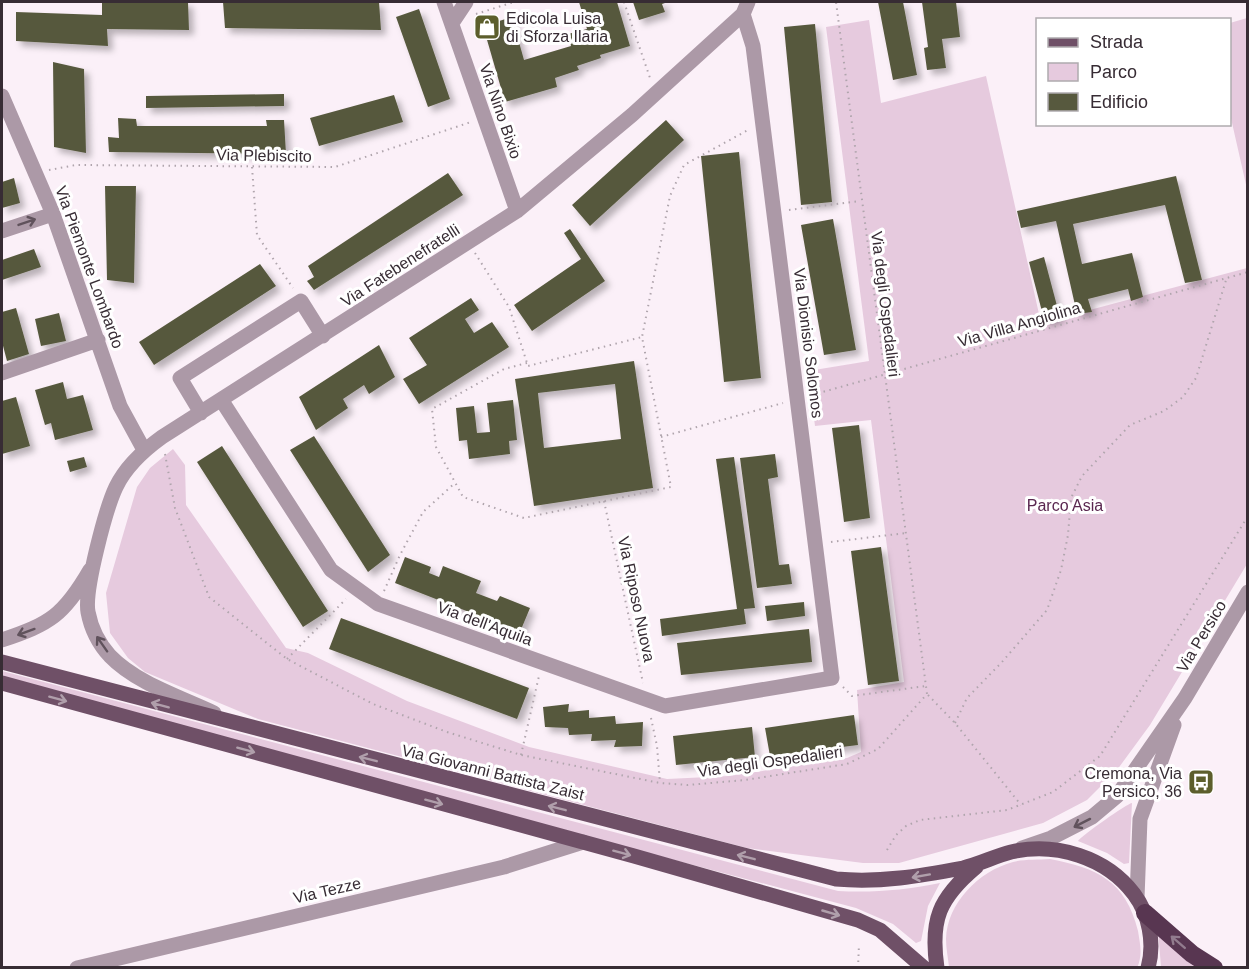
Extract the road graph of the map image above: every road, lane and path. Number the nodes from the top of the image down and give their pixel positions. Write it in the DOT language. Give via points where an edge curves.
graph roads {
  1 [pos="444,2"];
  2 [pos="466,2"];
  3 [pos="514,2"];
  4 [pos="624,2"];
  5 [pos="836,2"];
  6 [pos="745,8"];
  7 [pos="452,23"];
  8 [pos="655,92"];
  9 [pos="2,100"];
  10 [pos="485,117"];
  11 [pos="763,122"];
  12 [pos="252,167"];
  13 [pos="35,172"];
  14 [pos="861,201"];
  15 [pos="517,211"];
  16 [pos="774,212"];
  17 [pos="53,214"];
  18 [pos="2,231"];
  19 [pos="467,243"];
  20 [pos="1248,272"];
  21 [pos="1227,277"];
  22 [pos="301,301"];
  23 [pos="323,336"];
  24 [pos="642,336"];
  25 [pos="98,340"];
  26 [pos="527,363"];
  27 [pos="2,373"];
  28 [pos="883,376"];
  29 [pos="798,399"];
  30 [pos="222,400"];
  31 [pos="201,413"];
  32 [pos="162,437"];
  33 [pos="661,437"];
  34 [pos="144,450"];
  35 [pos="455,483"];
  36 [pos="604,501"];
  37 [pos="1248,516"];
  38 [pos="906,533"];
  39 [pos="816,544"];
  40 [pos="94,562"];
  41 [pos="357,588"];
  42 [pos="1248,592"];
  43 [pos="378,604"];
  44 [pos="2,640"];
  45 [pos="287,659"];
  46 [pos="2,662"];
  47 [pos="542,662"];
  48 [pos="832,678"];
  49 [pos="2,684"];
  50 [pos="926,686"];
  51 [pos="927,694"];
  52 [pos="1185,698"];
  53 [pos="647,701"];
  54 [pos="955,723"];
  55 [pos="241,726"];
  56 [pos="521,755"];
  57 [pos="660,783"];
  58 [pos="1020,805"];
  59 [pos="583,842"];
  60 [pos="887,850"];
  61 [pos="1011,852"];
  62 [pos="978,865"];
  63 [pos="1141,906"];
  64 [pos="859,944"];
  65 [pos="77,968"];
  66 [pos="858,968"];
  67 [pos="924,968"];
  68 [pos="937,968"];
  69 [pos="1148,968"];
  70 [pos="1214,968"];
  1 -- 7 [label="street, Via Nino Bixio"];
  2 -- 7 [label="street"];
  3 -- 7 [label="path"];
  4 -- 8 [label="path"];
  5 -- 14 [label="path, Via degli Ospedalieri"];
  6 -- 8 [label="street, Via Fatebenefratelli"];
  6 -- 11 [label="street, Via Dionisio Solomos"];
  7 -- 10 [label="street, Via Nino Bixio"];
  8 -- 15 [label="street, Via Fatebenefratelli"];
  9 -- 13 [label="street, Via Piemonte Lombardo"];
  10 -- 12 [label="path, Via Plebiscito" via="335,167"];
  10 -- 15 [label="street, Via Nino Bixio"];
  11 -- 16 [label="street, Via Dionisio Solomos"];
  11 -- 24 [label="path" via="684,165 670,196"];
  12 -- 13 [label="path, Via Plebiscito" via="76,165"];
  12 -- 22 [label="path" via="257,235"];
  13 -- 17 [label="street, Via Piemonte Lombardo"];
  14 -- 16 [label="path"];
  14 -- 28 [label="path, Via degli Ospedalieri"];
  15 -- 19 [label="street, Via Fatebenefratelli"];
  16 -- 29 [label="street, Via Dionisio Solomos"];
  18 -- 17 [label="street, one-way"];
  17 -- 25 [label="street, Via Piemonte Lombardo"];
  19 -- 23 [label="street, Via Fatebenefratelli"];
  19 -- 26 [label="path" via="509,307"];
  20 -- 21 [label="path, Via Villa Angiolina"];
  21 -- 28 [label="path, Via Villa Angiolina"];
  21 -- 54 [label="path" via="1196,378 1183,397 1164,411 1130,425 1082,476 1071,498 1061,570 1047,610 967,698"];
  22 -- 23 [label="street"];
  22 -- 31 [label="street" via="180,378"];
  23 -- 30 [label="street, Via Fatebenefratelli"];
  24 -- 26 [label="path" via="528,366"];
  24 -- 33 [label="path"];
  25 -- 27 [label="street"];
  25 -- 34 [label="street, Via Piemonte Lombardo" via="120,406"];
  26 -- 35 [label="path" via="504,369 432,409 436,447"];
  28 -- 29 [label="path, Via Villa Angiolina"];
  28 -- 38 [label="path, Via degli Ospedalieri"];
  29 -- 33 [label="path, Via Villa Angiolina"];
  29 -- 39 [label="street, Via Dionisio Solomos"];
  30 -- 31 [label="street, Via Fatebenefratelli"];
  30 -- 41 [label="street, Via dell'Aquila" via="331,570"];
  31 -- 32 [label="street, Via Fatebenefratelli"];
  32 -- 34 [label="street, Via Fatebenefratelli"];
  32 -- 45 [label="path, Via degli Ospedalieri" via="175,508 209,597"];
  33 -- 36 [label="path" via="671,487"];
  34 -- 40 [label="street, Via Fatebenefratelli" via="116,487"];
  35 -- 36 [label="path" via="463,497 524,518"];
  35 -- 43 [label="path" via="423,512"];
  36 -- 53 [label="path, Via Riposo Nuova"];
  37 -- 58 [label="path" via="1100,756 1053,792"];
  38 -- 39 [label="path"];
  38 -- 50 [label="path, Via degli Ospedalieri"];
  39 -- 48 [label="street, Via Dionisio Solomos"];
  40 -- 44 [label="street, Via Fatebenefratelli, one-way" via="73,599 50,621"];
  55 -- 40 [label="street, Via Fatebenefratelli, one-way" via="125,670 109,655 97,639 87,610"];
  41 -- 43 [label="street, Via dell'Aquila"];
  41 -- 45 [label="path"];
  42 -- 52 [label="street, Via Persico"];
  43 -- 47 [label="street, Via dell'Aquila"];
  45 -- 56 [label="path, Via degli Ospedalieri" via="373,704"];
  55 -- 46 [label="main road, Via Giovanni Battista Zaist, one-way"];
  47 -- 53 [label="street, Via dell'Aquila"];
  47 -- 56 [label="path"];
  48 -- 50 [label="path" via="852,696"];
  48 -- 53 [label="street, Via dell'Aquila" via="665,706"];
  49 -- 59 [label="main road, one-way"];
  50 -- 51 [label="path, Via degli Ospedalieri"];
  51 -- 54 [label="path"];
  51 -- 57 [label="path, Via degli Ospedalieri" via="878,749 846,764 745,780"];
  52 -- 61 [label="street, Via Persico, one-way" via="1117,796 1092,817 1052,838"];
  52 -- 63 [label="street, Via Persico" via="1140,819"];
  53 -- 57 [label="path, Via Riposo Nuova"];
  54 -- 58 [label="path"];
  62 -- 55 [label="main road, Via Giovanni Battista Zaist, one-way" via="870,882 836,879"];
  56 -- 57 [label="path, Via degli Ospedalieri"];
  58 -- 60 [label="path" via="1007,810 920,820 906,826"];
  59 -- 65 [label="street, Via Tezze" via="504,867"];
  59 -- 67 [label="main road, one-way" via="858,920 880,930"];
  61 -- 62 [label="main road, Via Giovanni Battista Zaist"];
  61 -- 63 [label="main road, Via Giovanni Battista Zaist" via="1052,851 1086,856 1111,870"];
  62 -- 68 [label="main road, Via Giovanni Battista Zaist" via="955,885 941,908 933,937"];
  63 -- 69 [label="main road" via="1151,941"];
  70 -- 63 [label="highway, Via Giovanni Battista Zaist, one-way" via="1192,954"];
  64 -- 66 [label="path"];
}
